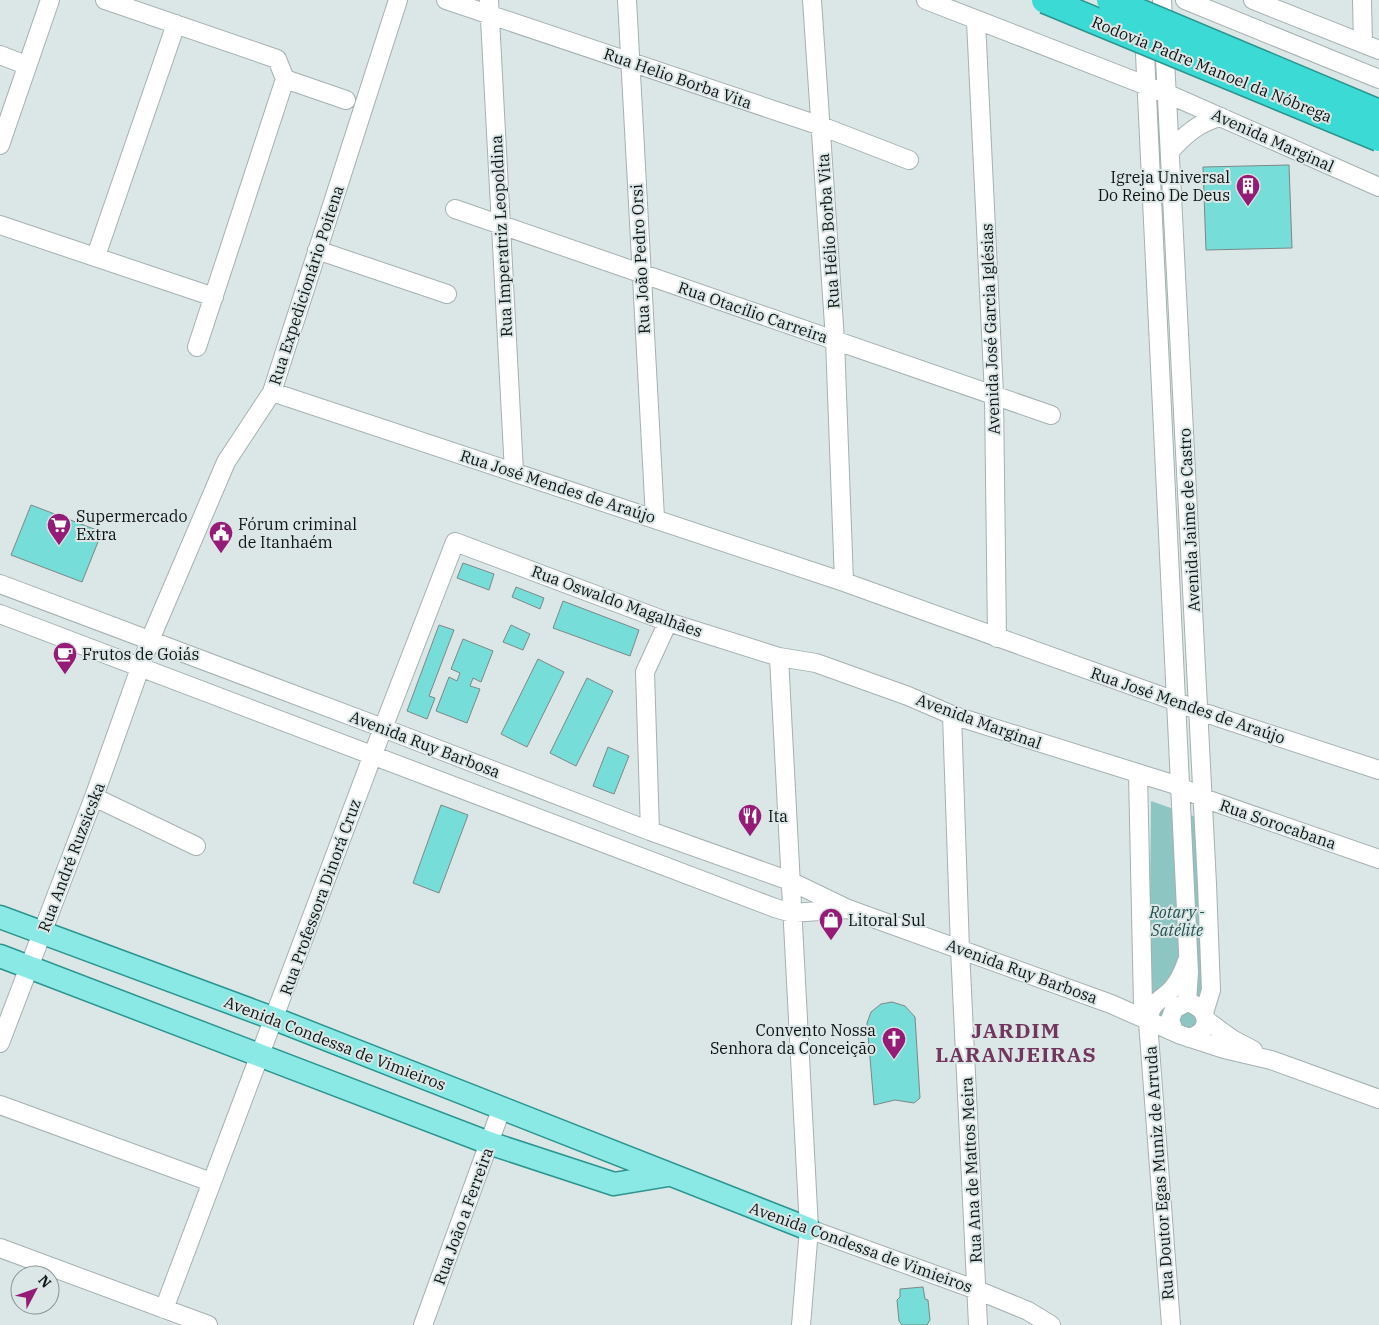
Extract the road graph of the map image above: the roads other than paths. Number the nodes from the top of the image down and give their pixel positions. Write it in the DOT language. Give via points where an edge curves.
graph roads {
  1 [pos="50,0"];
  2 [pos="105,0"];
  3 [pos="398,0"];
  4 [pos="446,0"];
  5 [pos="627,0"];
  6 [pos="812,0"];
  7 [pos="926,0"];
  8 [pos="1045,0"];
  9 [pos="1110,0"];
  10 [pos="1143,0"];
  11 [pos="1162,0"];
  12 [pos="1253,0"];
  13 [pos="1362,0"];
  14 [pos="1187,1"];
  15 [pos="489,7"];
  16 [pos="976,20"];
  17 [pos="176,24"];
  18 [pos="1164,26"];
  19 [pos="1371,47"];
  20 [pos="0,55"];
  21 [pos="630,62"];
  22 [pos="26,65"];
  23 [pos="284,79"];
  24 [pos="1379,79"];
  25 [pos="1146,86"];
  26 [pos="1168,94"];
  27 [pos="346,100"];
  28 [pos="1379,113"];
  29 [pos="1221,117"];
  30 [pos="821,126"];
  31 [pos="1379,138"];
  32 [pos="0,145"];
  33 [pos="1170,151"];
  34 [pos="909,160"];
  35 [pos="1379,187"];
  36 [pos="455,209"];
  37 [pos="499,224"];
  38 [pos="0,225"];
  39 [pos="317,250"];
  40 [pos="96,256"];
  41 [pos="640,273"];
  42 [pos="447,294"];
  43 [pos="214,297"];
  44 [pos="835,340"];
  45 [pos="196,347"];
  46 [pos="272,392"];
  47 [pos="994,395"];
  48 [pos="1051,415"];
  49 [pos="514,472"];
  50 [pos="655,518"];
  51 [pos="455,542"];
  52 [pos="844,582"];
  53 [pos="0,584"];
  54 [pos="0,614"];
  55 [pos="668,622"];
  56 [pos="997,638"];
  57 [pos="150,640"];
  58 [pos="779,657"];
  59 [pos="1173,666"];
  60 [pos="1196,666"];
  61 [pos="141,670"];
  62 [pos="1175,700"];
  63 [pos="1199,711"];
  64 [pos="952,715"];
  65 [pos="383,728"];
  66 [pos="372,757"];
  67 [pos="1379,770"];
  68 [pos="1138,774"];
  69 [pos="1179,786"];
  70 [pos="94,797"];
  71 [pos="1203,798"];
  72 [pos="650,832"];
  73 [pos="196,846"];
  74 [pos="1379,859"];
  75 [pos="790,881"];
  76 [pos="848,909"];
  77 [pos="792,913"];
  78 [pos="0,917"];
  79 [pos="42,933"];
  80 [pos="960,948"];
  81 [pos="0,956"];
  82 [pos="1187,962"];
  83 [pos="28,967"];
  84 [pos="1183,1004"];
  85 [pos="1148,1010"];
  86 [pos="1205,1016"];
  87 [pos="275,1019"];
  88 [pos="1182,1034"];
  89 [pos="0,1044"];
  90 [pos="260,1056"];
  91 [pos="1271,1060"];
  92 [pos="1379,1099"];
  93 [pos="0,1105"];
  94 [pos="502,1107"];
  95 [pos="489,1143"];
  96 [pos="668,1175"];
  97 [pos="211,1182"];
  98 [pos="808,1229"];
  99 [pos="0,1248"];
  100 [pos="977,1290"];
  101 [pos="164,1309"];
  102 [pos="208,1325"];
  103 [pos="423,1325"];
  104 [pos="801,1325"];
  105 [pos="978,1325"];
  106 [pos="1051,1325"];
  107 [pos="1171,1325"];
  1 -- 22 [label="street"];
  2 -- 17 [label="street"];
  3 -- 39 [label="street, Rua Expedicionário Poitena"];
  4 -- 15 [label="street, Rua Helio Borba Vita"];
  5 -- 21 [label="street, Rua João Pedro Orsi"];
  6 -- 30 [label="street, Rua Hélio Borba Vita"];
  7 -- 16 [label="street, Avenida Marginal"];
  8 -- 31 [label="highway, Rodovia Padre Manoel da Nóbrega, bridge"];
  9 -- 28 [label="highway, Rodovia Padre Manoel da Nóbrega, bridge"];
  10 -- 25 [label="street, Avenida Jaime de Castro"];
  11 -- 18 [label="street, Avenida Jaime de Castro"];
  12 -- 19 [label="street"];
  13 -- 19 [label="street"];
  14 -- 18 [label="street" via="1177,8"];
  14 -- 24 [label="street"];
  15 -- 21 [label="street, Rua Helio Borba Vita"];
  15 -- 37 [label="street, Rua Imperatriz Leopoldina"];
  16 -- 25 [label="street, Avenida Marginal"];
  16 -- 47 [label="street, Avenida José Garcia Iglésias"];
  17 -- 23 [label="street" via="277,59"];
  17 -- 40 [label="street"];
  18 -- 26 [label="street, Avenida Jaime de Castro"];
  20 -- 22 [label="street"];
  21 -- 30 [label="street, Rua Helio Borba Vita"];
  21 -- 41 [label="street, Rua João Pedro Orsi"];
  22 -- 32 [label="street"];
  23 -- 27 [label="street"];
  23 -- 43 [label="street"];
  25 -- 26 [label="street, Avenida Marginal"];
  25 -- 59 [label="street, Avenida Jaime de Castro"];
  26 -- 29 [label="street, Avenida Marginal"];
  26 -- 33 [label="street, Avenida Jaime de Castro"];
  29 -- 33 [label="street" via="1193,128"];
  29 -- 35 [label="street, Avenida Marginal"];
  30 -- 34 [label="street, Rua Helio Borba Vita"];
  30 -- 44 [label="street, Rua Hélio Borba Vita"];
  33 -- 60 [label="street, Avenida Jaime de Castro"];
  36 -- 37 [label="street, Rua Otacílio Carreira"];
  37 -- 41 [label="street, Rua Otacílio Carreira"];
  37 -- 49 [label="street, Rua Imperatriz Leopoldina"];
  38 -- 40 [label="street"];
  39 -- 42 [label="street"];
  39 -- 46 [label="street, Rua Expedicionário Poitena"];
  40 -- 43 [label="street"];
  41 -- 44 [label="street, Rua Otacílio Carreira"];
  41 -- 50 [label="street, Rua João Pedro Orsi"];
  43 -- 45 [label="street"];
  44 -- 47 [label="street, Rua Otacílio Carreira"];
  44 -- 52 [label="street, Rua Hélio Borba Vita"];
  46 -- 49 [label="street, Rua José Mendes de Araújo"];
  46 -- 57 [label="street, Rua Expedicionário Poitena" via="226,462"];
  47 -- 48 [label="street, Rua Otacílio Carreira"];
  47 -- 56 [label="street, Avenida José Garcia Iglésias"];
  49 -- 50 [label="street, Rua José Mendes de Araújo"];
  50 -- 52 [label="street, Rua José Mendes de Araújo"];
  51 -- 55 [label="street, Rua Oswaldo Magalhães"];
  51 -- 65 [label="street, Rua Professora Dinorá Cruz"];
  52 -- 56 [label="street, Rua José Mendes de Araújo"];
  53 -- 57 [label="street, Avenida Ruy Barbosa"];
  54 -- 61 [label="street, Avenida Ruy Barbosa"];
  55 -- 58 [label="street, Rua Oswaldo Magalhães"];
  55 -- 72 [label="street" via="646,672"];
  56 -- 62 [label="street, Rua José Mendes de Araújo"];
  57 -- 61 [label="street, Rua Expedicionário Poitena"];
  57 -- 65 [label="street, Avenida Ruy Barbosa"];
  58 -- 64 [label="street, Avenida Marginal" via="816,663"];
  58 -- 75 [label="street"];
  59 -- 60 [label="street"];
  59 -- 62 [label="street, Avenida Jaime de Castro"];
  60 -- 63 [label="street, Avenida Jaime de Castro"];
  61 -- 66 [label="street, Avenida Ruy Barbosa"];
  61 -- 70 [label="street, Rua André Ruzsicska"];
  62 -- 63 [label="street, Rua José Mendes de Araújo"];
  62 -- 69 [label="street, Avenida Jaime de Castro"];
  63 -- 67 [label="street, Rua José Mendes de Araújo"];
  63 -- 71 [label="street, Avenida Jaime de Castro"];
  64 -- 68 [label="street, Avenida Marginal"];
  64 -- 80 [label="street, Rua Ana de Mattos Meira"];
  65 -- 66 [label="street, Rua Professora Dinorá Cruz"];
  65 -- 72 [label="street, Avenida Ruy Barbosa"];
  66 -- 77 [label="street, Avenida Ruy Barbosa"];
  66 -- 87 [label="street, Rua Professora Dinorá Cruz"];
  68 -- 69 [label="street, Avenida Marginal"];
  68 -- 85 [label="street, Rua Doutor Egas Muniz de Arruda"];
  69 -- 71 [label="street, Rua Sorocabana"];
  69 -- 82 [label="street, Avenida Jaime de Castro"];
  70 -- 73 [label="street"];
  70 -- 79 [label="street, Rua André Ruzsicska"];
  71 -- 74 [label="street, Rua Sorocabana"];
  71 -- 86 [label="street, Avenida Jaime de Castro" via="1211,990"];
  72 -- 75 [label="street, Avenida Ruy Barbosa"];
  75 -- 76 [label="street, Avenida Ruy Barbosa"];
  75 -- 77 [label="street"];
  76 -- 77 [label="street, Avenida Ruy Barbosa"];
  76 -- 80 [label="street, Avenida Ruy Barbosa"];
  77 -- 98 [label="street"];
  78 -- 79 [label="main road, Avenida Condessa de Vimieiros"];
  79 -- 83 [label="street, Rua André Ruzsicska"];
  79 -- 87 [label="main road, Avenida Condessa de Vimieiros"];
  80 -- 85 [label="street, Avenida Ruy Barbosa" via="1111,1004"];
  80 -- 100 [label="street, Rua Ana de Mattos Meira"];
  81 -- 83 [label="main road"];
  82 -- 84 [label="street, Avenida Jaime de Castro"];
  82 -- 85 [label="street" via="1171,990"];
  83 -- 89 [label="street, Rua André Ruzsicska"];
  83 -- 90 [label="main road"];
  84 -- 85 [label="street, Avenida Ruy Barbosa" via="1168,1002"];
  84 -- 86 [label="street, Avenida Ruy Barbosa" via="1197,1005"];
  84 -- 88 [label="street" via="1171,1014 1172,1026"];
  85 -- 88 [label="street, Avenida Ruy Barbosa"];
  85 -- 107 [label="street, Rua Doutor Egas Muniz de Arruda"];
  86 -- 88 [label="street" via="1203,1029 1197,1035"];
  86 -- 91 [label="street, Avenida Ruy Barbosa" via="1232,1039"];
  87 -- 90 [label="street, Rua Professora Dinorá Cruz"];
  87 -- 94 [label="main road, Avenida Condessa de Vimieiros"];
  88 -- 91 [label="street, Avenida Ruy Barbosa" via="1224,1049"];
  90 -- 95 [label="main road"];
  90 -- 97 [label="street, Rua Professora Dinorá Cruz"];
  91 -- 92 [label="street, Avenida Ruy Barbosa"];
  93 -- 97 [label="street"];
  94 -- 95 [label="street, Rua João a Ferreira"];
  94 -- 96 [label="main road, Avenida Condessa de Vimieiros"];
  95 -- 96 [label="main road" via="614,1184"];
  95 -- 103 [label="street, Rua João a Ferreira"];
  96 -- 98 [label="main road, Avenida Condessa de Vimieiros"];
  97 -- 101 [label="street, Rua Professora Dinorá Cruz"];
  98 -- 100 [label="street, Avenida Condessa de Vimieiros"];
  98 -- 104 [label="street"];
  99 -- 101 [label="street"];
  100 -- 105 [label="street, Rua Ana de Mattos Meira"];
  100 -- 106 [label="street, Avenida Condessa de Vimieiros"];
  101 -- 102 [label="street"];
}
